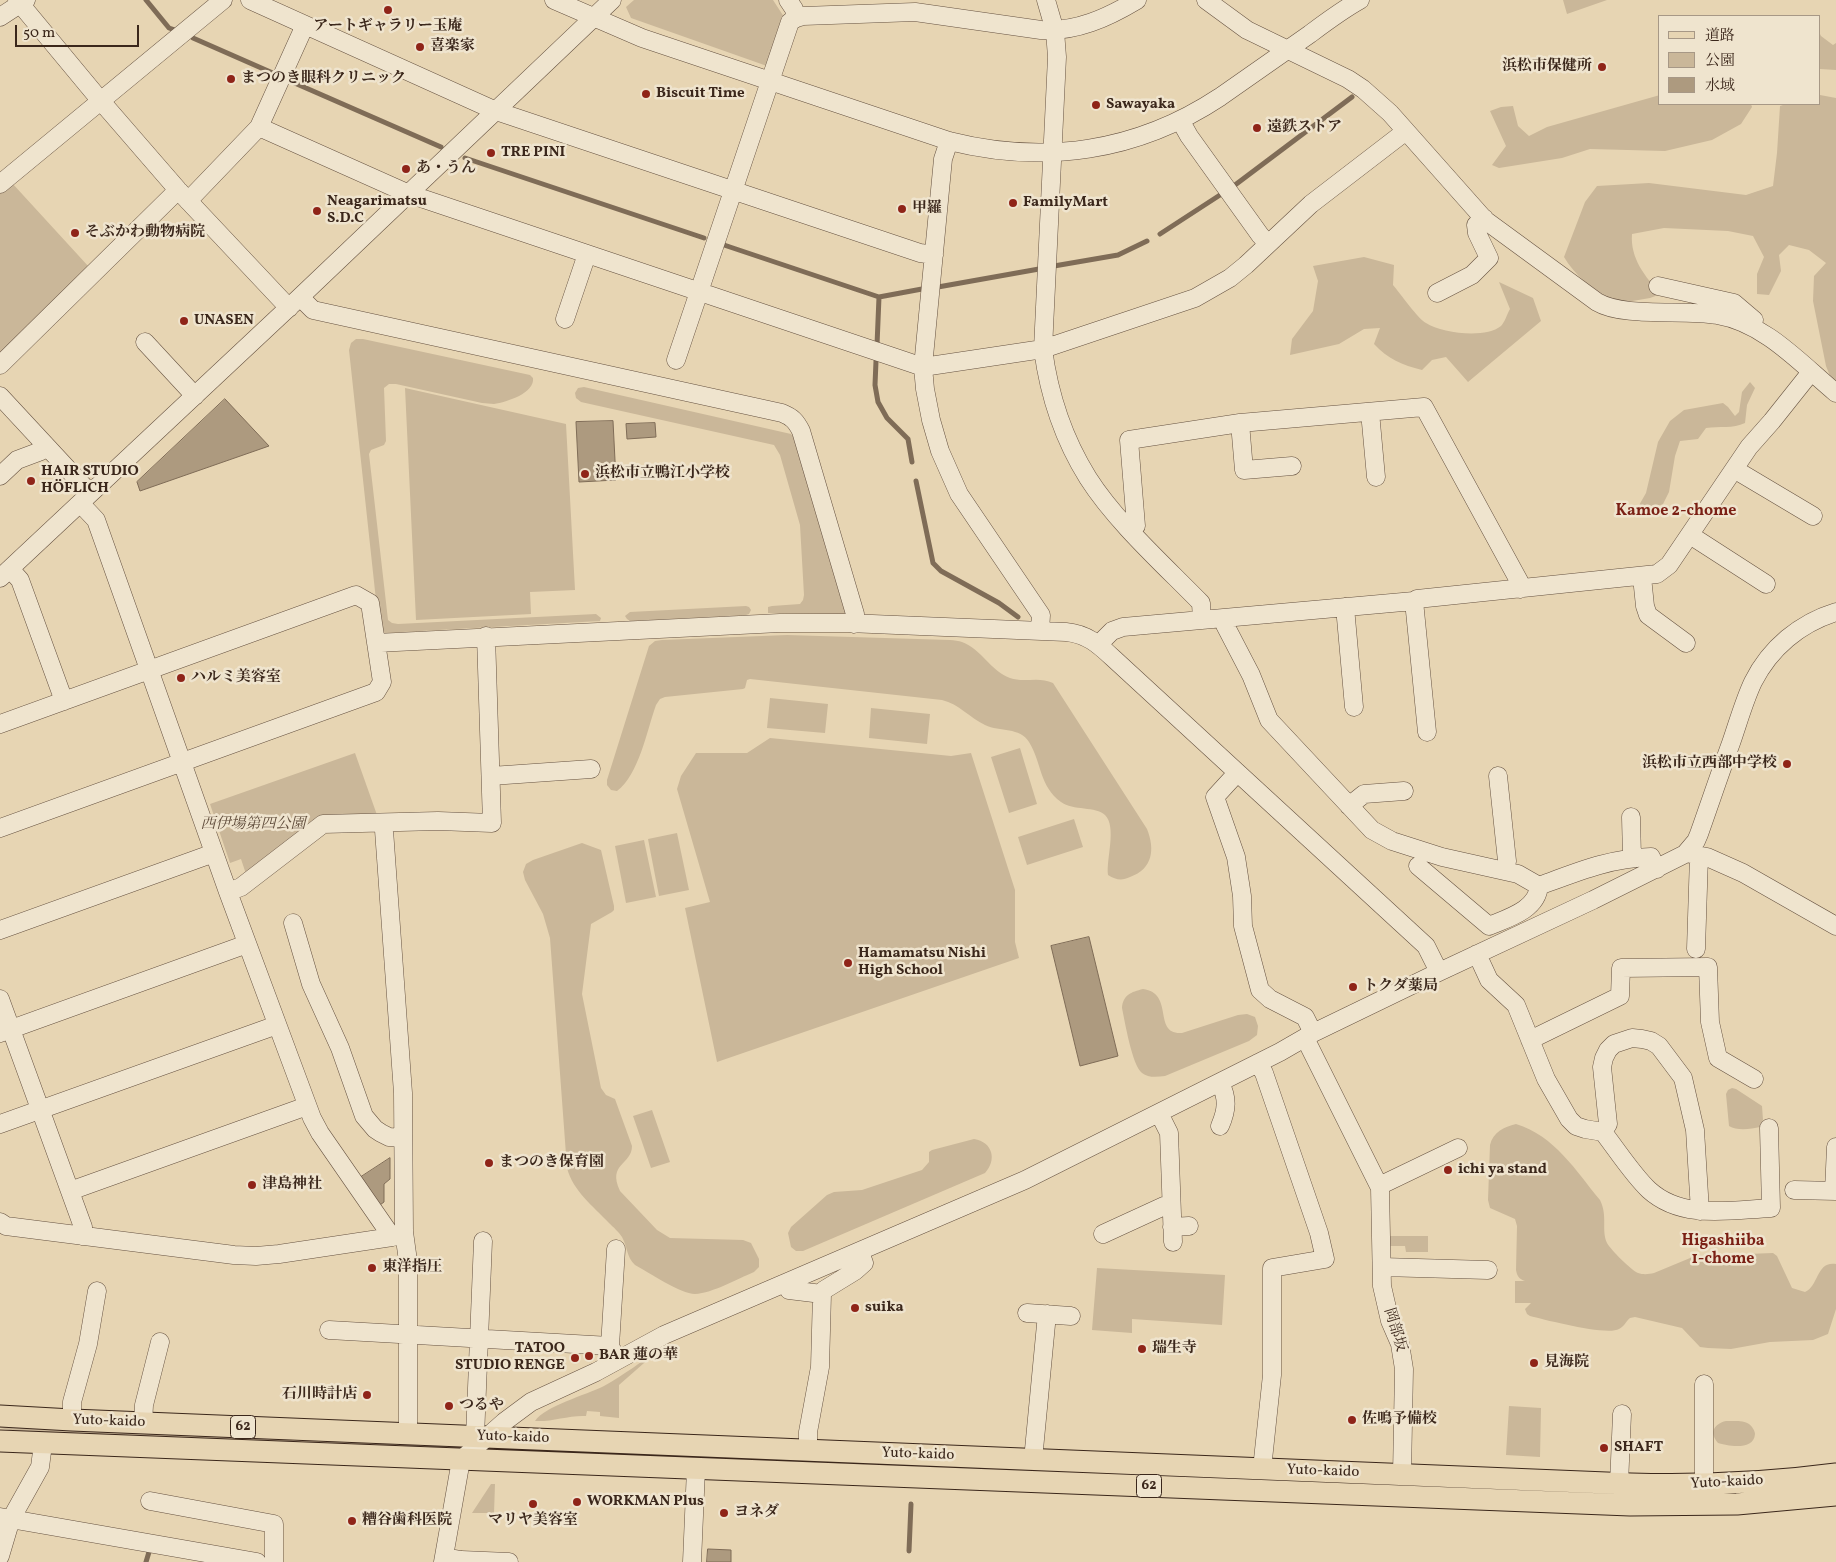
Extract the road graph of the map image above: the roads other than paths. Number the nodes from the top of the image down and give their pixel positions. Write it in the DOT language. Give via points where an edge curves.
graph roads {
  1 [pos="223,0"];
  2 [pos="250,0"];
  3 [pos="554,0"];
  4 [pos="788,0"];
  5 [pos="1046,0"];
  6 [pos="1137,0"];
  7 [pos="1206,0"];
  8 [pos="1360,0"];
  9 [pos="21,1"];
  10 [pos="610,1"];
  11 [pos="0,16"];
  12 [pos="594,18"];
  13 [pos="796,18"];
  14 [pos="305,25"];
  15 [pos="1055,31"];
  16 [pos="1287,50"];
  17 [pos="770,82"];
  18 [pos="100,100"];
  19 [pos="496,111"];
  20 [pos="1180,120"];
  21 [pos="259,127"];
  22 [pos="1406,131"];
  23 [pos="949,141"];
  24 [pos="1053,153"];
  25 [pos="0,184"];
  26 [pos="734,191"];
  27 [pos="409,194"];
  28 [pos="183,195"];
  29 [pos="1484,218"];
  30 [pos="1268,244"];
  31 [pos="587,254"];
  32 [pos="934,255"];
  33 [pos="1658,286"];
  34 [pos="699,292"];
  35 [pos="1437,292"];
  36 [pos="295,302"];
  37 [pos="565,318"];
  38 [pos="1750,326"];
  39 [pos="145,342"];
  40 [pos="1043,349"];
  41 [pos="676,360"];
  42 [pos="0,365"];
  43 [pos="923,368"];
  44 [pos="1811,372"];
  45 [pos="1836,393"];
  46 [pos="0,396"];
  47 [pos="195,396"];
  48 [pos="1370,412"];
  49 [pos="1240,424"];
  50 [pos="46,446"];
  51 [pos="1292,466"];
  52 [pos="1734,469"];
  53 [pos="0,476"];
  54 [pos="1376,476"];
  55 [pos="85,498"];
  56 [pos="1813,516"];
  57 [pos="1131,531"];
  58 [pos="1690,535"];
  59 [pos="5,573"];
  60 [pos="1642,577"];
  61 [pos="1766,584"];
  62 [pos="1520,589"];
  63 [pos="1414,601"];
  64 [pos="1345,607"];
  65 [pos="1836,612"];
  66 [pos="1224,618"];
  67 [pos="1202,620"];
  68 [pos="854,624"];
  69 [pos="1040,631"];
  70 [pos="486,636"];
  71 [pos="376,643"];
  72 [pos="1686,643"];
  73 [pos="1098,645"];
  74 [pos="149,670"];
  75 [pos="64,701"];
  76 [pos="1354,707"];
  77 [pos="0,724"];
  78 [pos="1427,732"];
  79 [pos="182,762"];
  80 [pos="591,769"];
  81 [pos="1237,773"];
  82 [pos="490,776"];
  83 [pos="1498,776"];
  84 [pos="1404,791"];
  85 [pos="1349,806"];
  86 [pos="1631,817"];
  87 [pos="0,828"];
  88 [pos="384,830"];
  89 [pos="214,853"];
  90 [pos="1692,855"];
  91 [pos="1632,858"];
  92 [pos="1418,866"];
  93 [pos="1657,868"];
  94 [pos="1505,871"];
  95 [pos="1539,886"];
  96 [pos="228,892"];
  97 [pos="294,923"];
  98 [pos="1836,926"];
  99 [pos="0,930"];
  100 [pos="247,944"];
  101 [pos="1696,949"];
  102 [pos="1477,954"];
  103 [pos="1439,972"];
  104 [pos="0,999"];
  105 [pos="277,1025"];
  106 [pos="5,1031"];
  107 [pos="1309,1035"];
  108 [pos="1530,1040"];
  109 [pos="1258,1063"];
  110 [pos="1754,1079"];
  111 [pos="1220,1083"];
  112 [pos="307,1106"];
  113 [pos="40,1110"];
  114 [pos="1159,1114"];
  115 [pos="0,1124"];
  116 [pos="1220,1126"];
  117 [pos="1769,1128"];
  118 [pos="1603,1132"];
  119 [pos="403,1138"];
  120 [pos="1836,1147"];
  121 [pos="1458,1148"];
  122 [pos="1379,1186"];
  123 [pos="1794,1190"];
  124 [pos="70,1191"];
  125 [pos="1835,1191"];
  126 [pos="1172,1205"];
  127 [pos="1700,1211"];
  128 [pos="0,1222"];
  129 [pos="1178,1232"];
  130 [pos="1103,1234"];
  131 [pos="82,1236"];
  132 [pos="398,1236"];
  133 [pos="483,1241"];
  134 [pos="616,1249"];
  135 [pos="860,1252"];
  136 [pos="1382,1267"];
  137 [pos="1488,1270"];
  138 [pos="786,1284"];
  139 [pos="97,1292"];
  140 [pos="822,1294"];
  141 [pos="1027,1313"];
  142 [pos="1047,1314"];
  143 [pos="1072,1316"];
  144 [pos="329,1330"];
  145 [pos="408,1335"];
  146 [pos="480,1339"];
  147 [pos="160,1342"];
  148 [pos="614,1353"];
  149 [pos="1704,1384"];
  150 [pos="1622,1414"];
  151 [pos="0,1416"];
  152 [pos="72,1420"];
  153 [pos="143,1423"];
  154 [pos="408,1434"];
  155 [pos="481,1437"];
  156 [pos="0,1442"];
  157 [pos="43,1444"];
  158 [pos="808,1450"];
  159 [pos="461,1460"];
  160 [pos="1033,1460"];
  161 [pos="696,1469"];
  162 [pos="1262,1469"];
  163 [pos="1836,1474"];
  164 [pos="1402,1475"];
  165 [pos="1619,1484"];
  166 [pos="1704,1485"];
  167 [pos="1836,1495"];
  168 [pos="150,1501"];
  169 [pos="5,1518"];
  170 [pos="0,1556"];
  171 [pos="444,1560"];
  172 [pos="257,1562"];
  173 [pos="274,1562"];
  174 [pos="509,1562"];
  175 [pos="692,1562"];
  1 -- 18 [label="street"];
  2 -- 14 [label="street"];
  3 -- 12 [label="street"];
  4 -- 13 [label="street"];
  5 -- 15 [label="street"];
  6 -- 15 [label="street" via="1098,21"];
  7 -- 16 [label="street" via="1247,30"];
  8 -- 16 [label="street"];
  9 -- 11 [label="street"];
  9 -- 18 [label="street"];
  10 -- 12 [label="street"];
  12 -- 17 [label="street"];
  12 -- 19 [label="street"];
  13 -- 15 [label="street" via="915,12"];
  13 -- 17 [label="street" via="787,28"];
  14 -- 19 [label="street"];
  14 -- 21 [label="street"];
  15 -- 24 [label="street" via="1058,58"];
  16 -- 20 [label="street"];
  16 -- 22 [label="street" via="1356,84"];
  17 -- 23 [label="street"];
  17 -- 26 [label="street"];
  18 -- 25 [label="street"];
  18 -- 28 [label="street"];
  19 -- 26 [label="street"];
  19 -- 27 [label="street"];
  20 -- 24 [label="street" via="1126,141"];
  20 -- 30 [label="street"];
  21 -- 27 [label="street"];
  21 -- 28 [label="street"];
  22 -- 29 [label="street"];
  22 -- 30 [label="street" via="1325,192"];
  23 -- 24 [label="street" via="998,152"];
  23 -- 32 [label="street" via="942,159"];
  24 -- 40 [label="street"];
  26 -- 32 [label="street" via="920,254"];
  26 -- 34 [label="street"];
  27 -- 31 [label="street"];
  27 -- 36 [label="street"];
  28 -- 36 [label="street"];
  28 -- 42 [label="street"];
  29 -- 35 [label="street" via="1476,225 1489,258 1472,275"];
  29 -- 38 [label="street" via="1605,306 1622,310 1718,315"];
  30 -- 40 [label="street" via="1230,278 1195,298"];
  31 -- 34 [label="street"];
  31 -- 37 [label="street"];
  32 -- 43 [label="street"];
  33 -- 38 [label="street" via="1734,303 1754,320"];
  34 -- 41 [label="street"];
  34 -- 43 [label="street"];
  36 -- 47 [label="street"];
  36 -- 68 [label="street" via="313,310 790,417 801,431 855,614"];
  38 -- 44 [label="street" via="1773,340"];
  39 -- 47 [label="street"];
  40 -- 43 [label="street"];
  40 -- 57 [label="street" via="1050,388 1069,444 1100,495"];
  43 -- 69 [label="street" via="931,420 946,466 968,507 1041,615"];
  44 -- 45 [label="street"];
  44 -- 52 [label="street"];
  46 -- 50 [label="street"];
  47 -- 55 [label="street"];
  48 -- 49 [label="street"];
  48 -- 54 [label="street"];
  48 -- 62 [label="street" via="1424,407 1519,581"];
  49 -- 51 [label="street" via="1244,470"];
  49 -- 57 [label="street" via="1129,440 1136,526"];
  50 -- 53 [label="street" via="42,451 17,460"];
  50 -- 55 [label="street"];
  52 -- 56 [label="street"];
  52 -- 58 [label="street"];
  55 -- 59 [label="street"];
  55 -- 74 [label="street" via="96,520"];
  57 -- 67 [label="street" via="1201,602"];
  58 -- 60 [label="street" via="1664,570"];
  58 -- 61 [label="street"];
  59 -- 75 [label="street" via="20,580"];
  60 -- 62 [label="street"];
  60 -- 72 [label="street" via="1648,615"];
  62 -- 63 [label="street"];
  63 -- 64 [label="street"];
  63 -- 78 [label="street"];
  64 -- 66 [label="street"];
  64 -- 76 [label="street"];
  65 -- 90 [label="street" via="1792,634 1761,668 1747,696"];
  66 -- 67 [label="street"];
  66 -- 85 [label="street" via="1270,720"];
  67 -- 73 [label="street" via="1117,629"];
  68 -- 69 [label="street"];
  68 -- 70 [label="street" via="724,624"];
  69 -- 73 [label="street" via="1075,633"];
  70 -- 71 [label="street"];
  70 -- 82 [label="street"];
  71 -- 74 [label="street" via="370,603 356,596"];
  71 -- 79 [label="street" via="382,682 376,692"];
  73 -- 81 [label="street"];
  74 -- 75 [label="street"];
  74 -- 79 [label="street"];
  75 -- 77 [label="street"];
  79 -- 87 [label="street"];
  79 -- 89 [label="street"];
  80 -- 82 [label="street"];
  81 -- 103 [label="street" via="1426,946"];
  81 -- 107 [label="street" via="1215,798 1236,857 1243,926 1258,984 1264,995 1305,1017"];
  82 -- 96 [label="street" via="492,823 324,824 241,887"];
  83 -- 94 [label="street" via="1507,861"];
  84 -- 85 [label="street" via="1364,794"];
  85 -- 94 [label="street" via="1372,830 1392,841"];
  86 -- 91 [label="street"];
  88 -- 119 [label="street" via="403,1093"];
  89 -- 96 [label="street"];
  89 -- 99 [label="street"];
  90 -- 93 [label="street"];
  90 -- 98 [label="street" via="1706,857 1743,873"];
  90 -- 101 [label="street"];
  91 -- 93 [label="street" via="1651,857"];
  91 -- 95 [label="street" via="1594,865"];
  92 -- 95 [label="street" via="1489,926 1528,908 1538,895"];
  93 -- 102 [label="street"];
  94 -- 95 [label="street" via="1518,874"];
  96 -- 100 [label="street"];
  97 -- 119 [label="street" via="311,984 340,1048 364,1116 374,1129 389,1137"];
  100 -- 105 [label="street"];
  100 -- 106 [label="street"];
  102 -- 103 [label="street"];
  102 -- 108 [label="street" via="1489,980 1516,1005"];
  103 -- 107 [label="street"];
  104 -- 106 [label="street"];
  105 -- 112 [label="street"];
  105 -- 113 [label="street"];
  106 -- 113 [label="street"];
  107 -- 109 [label="street"];
  107 -- 122 [label="street"];
  108 -- 110 [label="street" via="1620,996 1620,968 1708,968 1710,1022 1718,1058"];
  108 -- 118 [label="street" via="1546,1079 1570,1120 1576,1126"];
  109 -- 111 [label="street"];
  109 -- 162 [label="street" via="1319,1233 1325,1259 1272,1268 1272,1374"];
  111 -- 114 [label="street"];
  111 -- 116 [label="street" via="1226,1104"];
  112 -- 124 [label="street"];
  112 -- 132 [label="street" via="320,1133"];
  113 -- 115 [label="street"];
  113 -- 124 [label="street"];
  114 -- 126 [label="street" via="1169,1133"];
  114 -- 135 [label="street" via="1025,1180"];
  117 -- 127 [label="street" via="1771,1208"];
  118 -- 127 [label="street" via="1657,1197 1681,1208"];
  118 -- 127 [label="street" via="1608,1124 1602,1067 1608,1050 1614,1044 1632,1038 1651,1041 1665,1053 1683,1078 1696,1130"];
  119 -- 132 [label="street"];
  120 -- 125 [label="street"];
  121 -- 122 [label="street"];
  122 -- 136 [label="street, 岡部坂"];
  123 -- 125 [label="street"];
  124 -- 131 [label="street" via="83,1227"];
  126 -- 129 [label="street"];
  126 -- 130 [label="street"];
  128 -- 131 [label="street" via="6,1226"];
  131 -- 132 [label="street" via="256,1256"];
  132 -- 145 [label="street" via="408,1260"];
  133 -- 146 [label="street"];
  134 -- 148 [label="street"];
  135 -- 138 [label="street"];
  135 -- 140 [label="street" via="864,1263"];
  136 -- 137 [label="street"];
  136 -- 164 [label="street, 岡部坂" via="1382,1286 1390,1321 1400,1344 1404,1369"];
  138 -- 140 [label="street" via="789,1290"];
  138 -- 148 [label="street" via="664,1336"];
  139 -- 152 [label="street" via="88,1344 72,1402"];
  140 -- 158 [label="street" via="820,1367 808,1432"];
  141 -- 142 [label="street"];
  142 -- 143 [label="street"];
  142 -- 160 [label="street"];
  144 -- 145 [label="street"];
  145 -- 146 [label="street"];
  145 -- 154 [label="street"];
  146 -- 148 [label="street"];
  146 -- 155 [label="street"];
  147 -- 153 [label="street" via="144,1405"];
  148 -- 155 [label="street" via="530,1402"];
  149 -- 166 [label="street"];
  150 -- 165 [label="street"];
  151 -- 152 [label="main road, Yuto-kaido / 62"];
  152 -- 153 [label="main road, Yuto-kaido / 62"];
  153 -- 154 [label="main road, Yuto-kaido / 62"];
  154 -- 155 [label="main road, Yuto-kaido / 62"];
  155 -- 158 [label="main road, Yuto-kaido / 62"];
  155 -- 159 [label="street"];
  156 -- 157 [label="main road, Yuto-kaido / 62"];
  157 -- 159 [label="main road, Yuto-kaido / 62"];
  157 -- 169 [label="street" via="40,1467"];
  158 -- 160 [label="main road, Yuto-kaido / 62"];
  159 -- 161 [label="main road, Yuto-kaido / 62"];
  159 -- 171 [label="street"];
  160 -- 162 [label="main road, Yuto-kaido / 62"];
  161 -- 167 [label="main road, Yuto-kaido / 62" via="1630,1505 1738,1504"];
  161 -- 175 [label="street"];
  162 -- 164 [label="main road, Yuto-kaido / 62"];
  163 -- 166 [label="main road, Yuto-kaido / 62"];
  164 -- 165 [label="main road, Yuto-kaido / 62"];
  165 -- 166 [label="main road, Yuto-kaido / 62"];
  168 -- 173 [label="street" via="274,1524"];
  169 -- 170 [label="street"];
  169 -- 172 [label="street"];
  171 -- 174 [label="street"];
}
